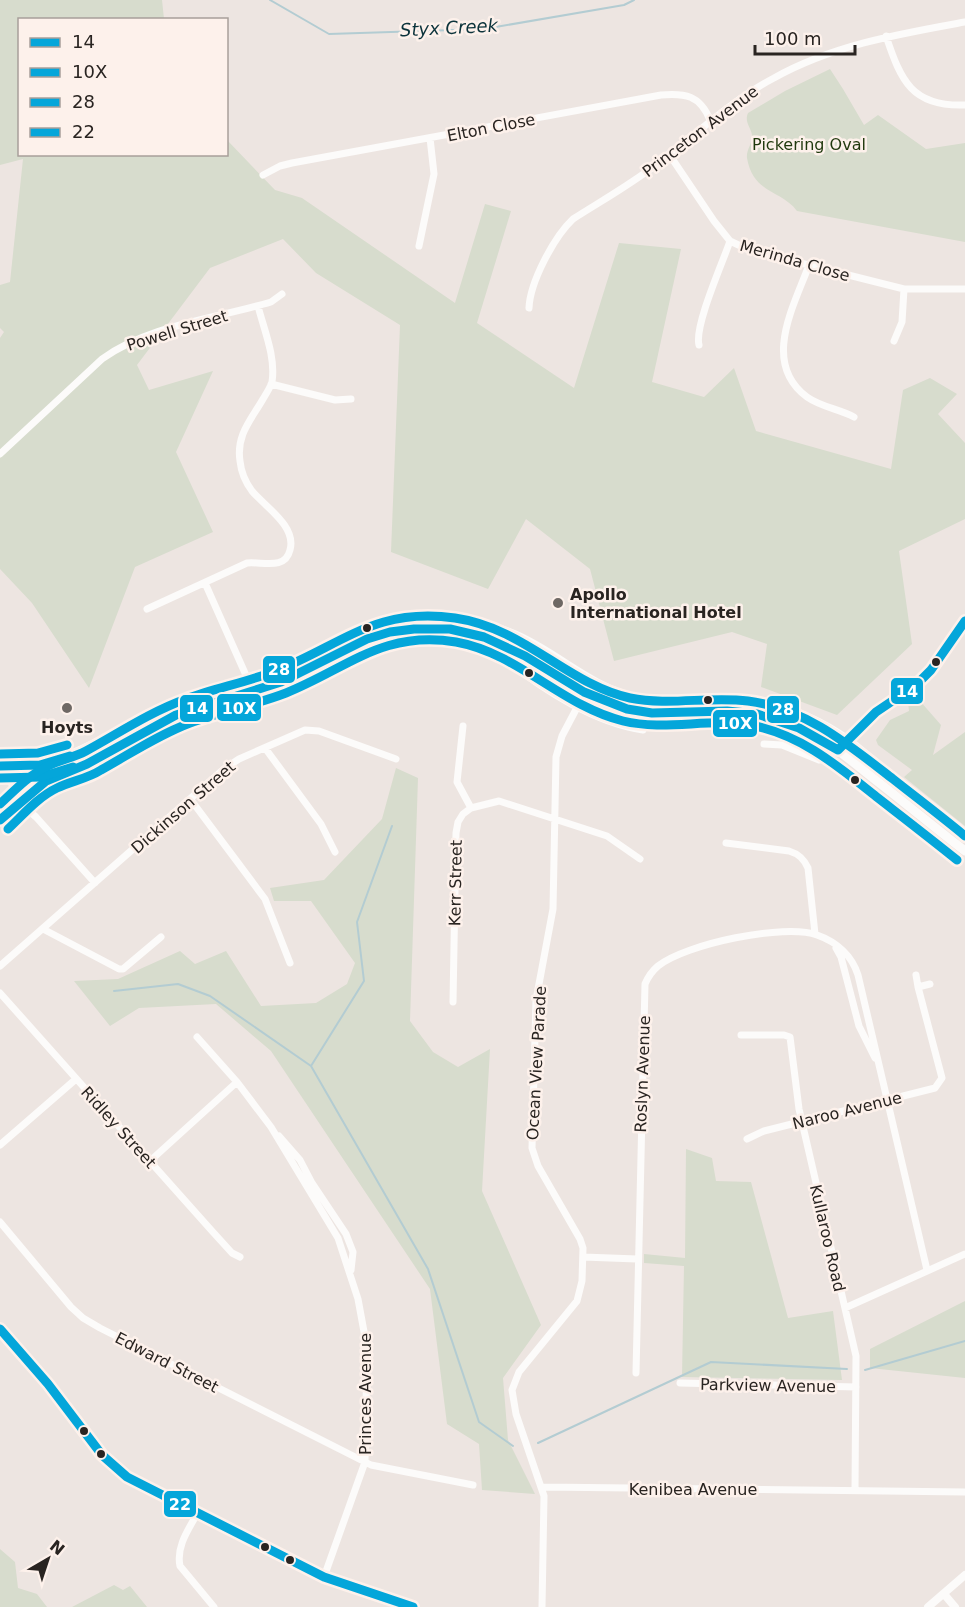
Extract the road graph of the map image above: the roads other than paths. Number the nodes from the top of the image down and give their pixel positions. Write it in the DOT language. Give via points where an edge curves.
graph roads {
  1 [pos="965,22"];
  2 [pos="885,36"];
  3 [pos="965,105"];
  4 [pos="710,120"];
  5 [pos="430,138"];
  6 [pos="669,154"];
  7 [pos="263,175"];
  8 [pos="730,241"];
  9 [pos="419,246"];
  10 [pos="809,265"];
  11 [pos="904,289"];
  12 [pos="965,289"];
  13 [pos="282,294"];
  14 [pos="258,306"];
  15 [pos="529,308"];
  16 [pos="894,341"];
  17 [pos="699,345"];
  18 [pos="271,384"];
  19 [pos="351,399"];
  20 [pos="854,417"];
  21 [pos="0,454"];
  22 [pos="205,583"];
  23 [pos="147,609"];
  24 [pos="965,621"];
  25 [pos="508,661"];
  26 [pos="247,679"];
  27 [pos="591,681"];
  28 [pos="253,691"];
  29 [pos="584,693"];
  30 [pos="577,707"];
  31 [pos="463,726"];
  32 [pos="643,730"];
  33 [pos="849,741"];
  34 [pos="764,744"];
  35 [pos="265,748"];
  36 [pos="838,750"];
  37 [pos="396,759"];
  38 [pos="0,761"];
  39 [pos="0,766"];
  40 [pos="23,766"];
  41 [pos="53,777"];
  42 [pos="4,779"];
  43 [pos="191,800"];
  44 [pos="20,803"];
  45 [pos="471,808"];
  46 [pos="555,819"];
  47 [pos="0,820"];
  48 [pos="965,836"];
  49 [pos="726,843"];
  50 [pos="965,851"];
  51 [pos="335,852"];
  52 [pos="640,858"];
  53 [pos="94,883"];
  54 [pos="43,929"];
  55 [pos="815,934"];
  56 [pos="161,937"];
  57 [pos="835,944"];
  58 [pos="290,963"];
  59 [pos="0,966"];
  60 [pos="916,975"];
  61 [pos="930,984"];
  62 [pos="918,987"];
  63 [pos="0,993"];
  64 [pos="453,1002"];
  65 [pos="741,1035"];
  66 [pos="197,1037"];
  67 [pos="878,1063"];
  68 [pos="76,1079"];
  69 [pos="237,1082"];
  70 [pos="887,1100"];
  71 [pos="801,1121"];
  72 [pos="747,1139"];
  73 [pos="0,1144"];
  74 [pos="150,1161"];
  75 [pos="0,1222"];
  76 [pos="965,1254"];
  77 [pos="240,1257"];
  78 [pos="583,1257"];
  79 [pos="637,1259"];
  80 [pos="927,1270"];
  81 [pos="845,1308"];
  82 [pos="0,1329"];
  83 [pos="636,1373"];
  84 [pos="680,1383"];
  85 [pos="856,1387"];
  86 [pos="365,1462"];
  87 [pos="472,1485"];
  88 [pos="542,1487"];
  89 [pos="855,1490"];
  90 [pos="965,1492"];
  91 [pos="196,1514"];
  92 [pos="965,1575"];
  93 [pos="324,1577"];
  94 [pos="944,1594"];
  95 [pos="214,1607"];
  96 [pos="413,1607"];
  97 [pos="542,1607"];
  98 [pos="928,1607"];
  99 [pos="955,1607"];
  1 -- 2 [label="street, Princeton Avenue"];
  2 -- 3 [label="street" via="897,68 916,92 935,103"];
  2 -- 4 [label="street, Princeton Avenue" via="775,77"];
  4 -- 5 [label="street, Elton Close" via="697,100 673,94"];
  4 -- 6 [label="street, Princeton Avenue"];
  5 -- 7 [label="street, Elton Close" via="280,166"];
  5 -- 9 [label="street" via="434,174"];
  6 -- 8 [label="street, Merinda Close"];
  6 -- 15 [label="street, Princeton Avenue" via="563,228 533,287"];
  8 -- 10 [label="street, Merinda Close" via="749,250"];
  8 -- 17 [label="street" via="701,323"];
  10 -- 11 [label="street, Merinda Close"];
  10 -- 20 [label="street" via="785,329 783,352 788,374 807,396"];
  11 -- 12 [label="street, Merinda Close"];
  11 -- 16 [label="street" via="902,322"];
  13 -- 14 [label="street, Powell Street"];
  14 -- 18 [label="street" via="271,354"];
  14 -- 21 [label="street, Powell Street" via="151,334 120,347 102,359"];
  18 -- 19 [label="street" via="335,400"];
  18 -- 22 [label="street" via="241,434 240,463 252,490 286,528 291,550 277,564 247,563"];
  22 -- 23 [label="street"];
  22 -- 26 [label="street"];
  24 -- 33 [label="main road" via="931,670 876,712"];
  25 -- 30 [label="street"];
  26 -- 27 [label="highway" via="275,671 369,628 440,617 476,622 516,635"];
  26 -- 28 [label="street"];
  26 -- 40 [label="highway" via="159,710 69,756"];
  27 -- 29 [label="street, Ocean View Parade"];
  27 -- 33 [label="highway" via="650,701 738,700 773,705 817,721"];
  28 -- 29 [label="highway" via="305,671 366,639 404,630 442,628 505,644"];
  28 -- 41 [label="highway" via="186,711 88,764"];
  29 -- 30 [label="street, Ocean View Parade"];
  29 -- 36 [label="highway" via="645,713 727,711 765,715 798,726"];
  30 -- 32 [label="street" via="619,725"];
  30 -- 46 [label="street, Ocean View Parade" via="556,757"];
  31 -- 45 [label="street" via="457,782"];
  33 -- 36 [label="main road"];
  33 -- 48 [label="highway"];
  34 -- 36 [label="street" via="782,745 819,760"];
  35 -- 37 [label="street, Dickinson Street" via="305,730 319,731"];
  35 -- 43 [label="street, Dickinson Street" via="224,769"];
  35 -- 51 [label="street" via="321,824"];
  36 -- 50 [label="highway"];
  38 -- 40 [label="main road"];
  39 -- 40 [label="highway"];
  41 -- 42 [label="highway"];
  41 -- 44 [label="street"];
  42 -- 44 [label="street" via="16,787"];
  43 -- 53 [label="street, Dickinson Street"];
  43 -- 58 [label="street" via="265,899"];
  44 -- 47 [label="street"];
  44 -- 53 [label="street"];
  45 -- 46 [label="street" via="499,801"];
  45 -- 64 [label="street, Kerr Street" via="458,822 456,833"];
  46 -- 52 [label="street" via="607,836"];
  46 -- 78 [label="street, Ocean View Parade" via="553,909 536,1000 532,1148 538,1166 580,1239"];
  49 -- 55 [label="street" via="789,851 805,861"];
  53 -- 54 [label="street, Dickinson Street"];
  54 -- 56 [label="street" via="119,969"];
  54 -- 59 [label="street, Dickinson Street"];
  55 -- 57 [label="street, Roslyn Avenue"];
  55 -- 79 [label="street, Roslyn Avenue" via="759,933 729,938 665,961 649,975 645,984"];
  57 -- 67 [label="street, Roslyn Avenue" via="860,1026"];
  57 -- 67 [label="street, Roslyn Avenue" via="855,964"];
  60 -- 62 [label="street"];
  61 -- 62 [label="street"];
  62 -- 70 [label="street, Naroo Avenue" via="942,1078 932,1090"];
  63 -- 68 [label="street, Ridley Street"];
  65 -- 71 [label="street, Kullaroo Road" via="790,1037"];
  66 -- 69 [label="street, Princes Avenue"];
  67 -- 70 [label="street, Roslyn Avenue"];
  68 -- 73 [label="street"];
  68 -- 74 [label="street, Ridley Street"];
  69 -- 74 [label="street"];
  69 -- 86 [label="street, Princes Avenue" via="271,1127 338,1238 351,1274 367,1348"];
  70 -- 71 [label="street, Naroo Avenue"];
  70 -- 80 [label="street, Roslyn Avenue"];
  71 -- 72 [label="street, Naroo Avenue"];
  71 -- 81 [label="street, Kullaroo Road"];
  74 -- 77 [label="street, Ridley Street" via="212,1232"];
  75 -- 86 [label="street, Edward Street" via="83,1318"];
  76 -- 80 [label="street"];
  78 -- 79 [label="street"];
  78 -- 88 [label="street, Ocean View Parade" via="577,1301 519,1372 512,1390 516,1414"];
  79 -- 83 [label="street, Roslyn Avenue"];
  80 -- 81 [label="street"];
  81 -- 85 [label="street, Kullaroo Road" via="855,1344"];
  82 -- 91 [label="main road" via="116,1469"];
  84 -- 85 [label="street, Parkview Avenue"];
  85 -- 89 [label="street, Kullaroo Road"];
  86 -- 87 [label="street, Edward Street"];
  86 -- 93 [label="street, Princes Avenue"];
  88 -- 89 [label="street, Kenibea Avenue"];
  88 -- 97 [label="street"];
  89 -- 90 [label="street, Kenibea Avenue"];
  91 -- 93 [label="main road"];
  91 -- 95 [label="street" via="178,1558 180,1566"];
  92 -- 94 [label="main road"];
  93 -- 96 [label="main road"];
  94 -- 98 [label="main road"];
  94 -- 99 [label="main road"];
}
